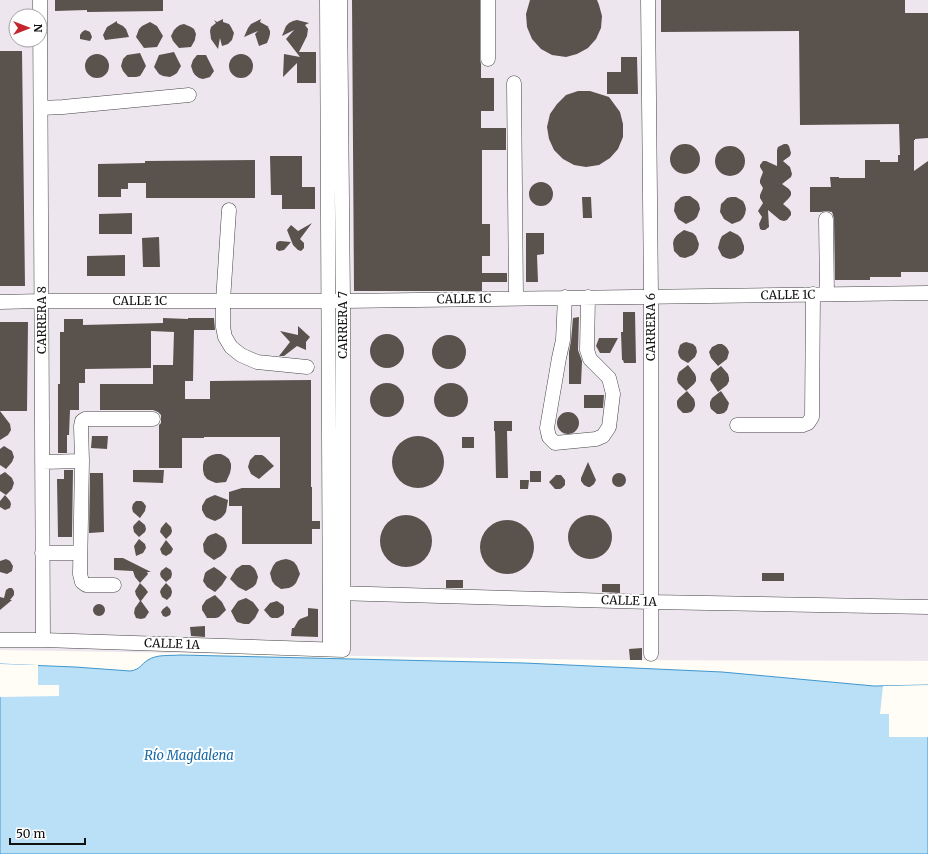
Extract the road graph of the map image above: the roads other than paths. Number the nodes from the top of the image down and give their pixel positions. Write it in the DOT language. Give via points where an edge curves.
graph roads {
  1 [pos="40,0"];
  2 [pos="327,0"];
  3 [pos="340,0"];
  4 [pos="488,0"];
  5 [pos="648,0"];
  6 [pos="488,59"];
  7 [pos="514,83"];
  8 [pos="189,95"];
  9 [pos="41,108"];
  10 [pos="229,210"];
  11 [pos="826,219"];
  12 [pos="928,293"];
  13 [pos="813,294"];
  14 [pos="827,294"];
  15 [pos="651,296"];
  16 [pos="565,297"];
  17 [pos="588,297"];
  18 [pos="516,298"];
  19 [pos="223,300"];
  20 [pos="328,300"];
  21 [pos="42,301"];
  22 [pos="343,301"];
  23 [pos="0,302"];
  24 [pos="328,364"];
  25 [pos="343,364"];
  26 [pos="307,367"];
  27 [pos="153,419"];
  28 [pos="737,425"];
  29 [pos="329,460"];
  30 [pos="343,460"];
  31 [pos="82,461"];
  32 [pos="42,462"];
  33 [pos="80,553"];
  34 [pos="42,554"];
  35 [pos="114,585"];
  36 [pos="337,593"];
  37 [pos="651,602"];
  38 [pos="928,606"];
  39 [pos="0,640"];
  40 [pos="43,640"];
  41 [pos="337,650"];
  42 [pos="651,654"];
  1 -- 9 [label="street, CARRERA 8"];
  2 -- 20 [label="street, CARRERA 7"];
  3 -- 22 [label="street, CARRERA 7"];
  4 -- 6 [label="street"];
  5 -- 15 [label="street, CARRERA 6"];
  7 -- 18 [label="street"];
  8 -- 9 [label="street"];
  9 -- 21 [label="street, CARRERA 8"];
  10 -- 19 [label="street"];
  11 -- 14 [label="street"];
  12 -- 14 [label="street, CALLE 1C"];
  13 -- 14 [label="street, CALLE 1C"];
  13 -- 15 [label="street, CALLE 1C"];
  13 -- 28 [label="street" via="812,417 808,423 803,424"];
  15 -- 17 [label="street, CALLE 1C"];
  15 -- 37 [label="street, CARRERA 6"];
  16 -- 17 [label="street, CALLE 1C"];
  16 -- 17 [label="street" via="563,340 547,428 549,437 556,443 596,439 603,436 609,428 613,394 609,378 590,359 587,350"];
  16 -- 18 [label="street, CALLE 1C"];
  18 -- 22 [label="street, CALLE 1C"];
  19 -- 20 [label="street, CALLE 1C"];
  19 -- 21 [label="street, CALLE 1C"];
  19 -- 26 [label="street" via="225,337 231,347 241,355 257,362"];
  20 -- 22 [label="street, CALLE 1C"];
  20 -- 24 [label="street, CARRERA 7"];
  21 -- 23 [label="street, CALLE 1C"];
  21 -- 32 [label="street, CARRERA 8"];
  22 -- 25 [label="street, CARRERA 7"];
  24 -- 25 [label="street"];
  24 -- 29 [label="street, CARRERA 7"];
  25 -- 30 [label="street, CARRERA 7"];
  27 -- 31 [label="street" via="85,419 81,426"];
  29 -- 30 [label="street"];
  29 -- 36 [label="street, CARRERA 7"];
  30 -- 36 [label="street, CARRERA 7"];
  31 -- 32 [label="street"];
  31 -- 33 [label="street"];
  32 -- 34 [label="street, CARRERA 8"];
  33 -- 34 [label="street"];
  33 -- 35 [label="street" via="82,582 86,585"];
  34 -- 40 [label="street, CARRERA 8"];
  36 -- 37 [label="street, CALLE 1A"];
  36 -- 41 [label="street, CARRERA 7"];
  37 -- 38 [label="street, CALLE 1A"];
  37 -- 42 [label="street, CARRERA 6"];
  39 -- 40 [label="street, CALLE 1A"];
  40 -- 41 [label="street, CALLE 1A"];
}
